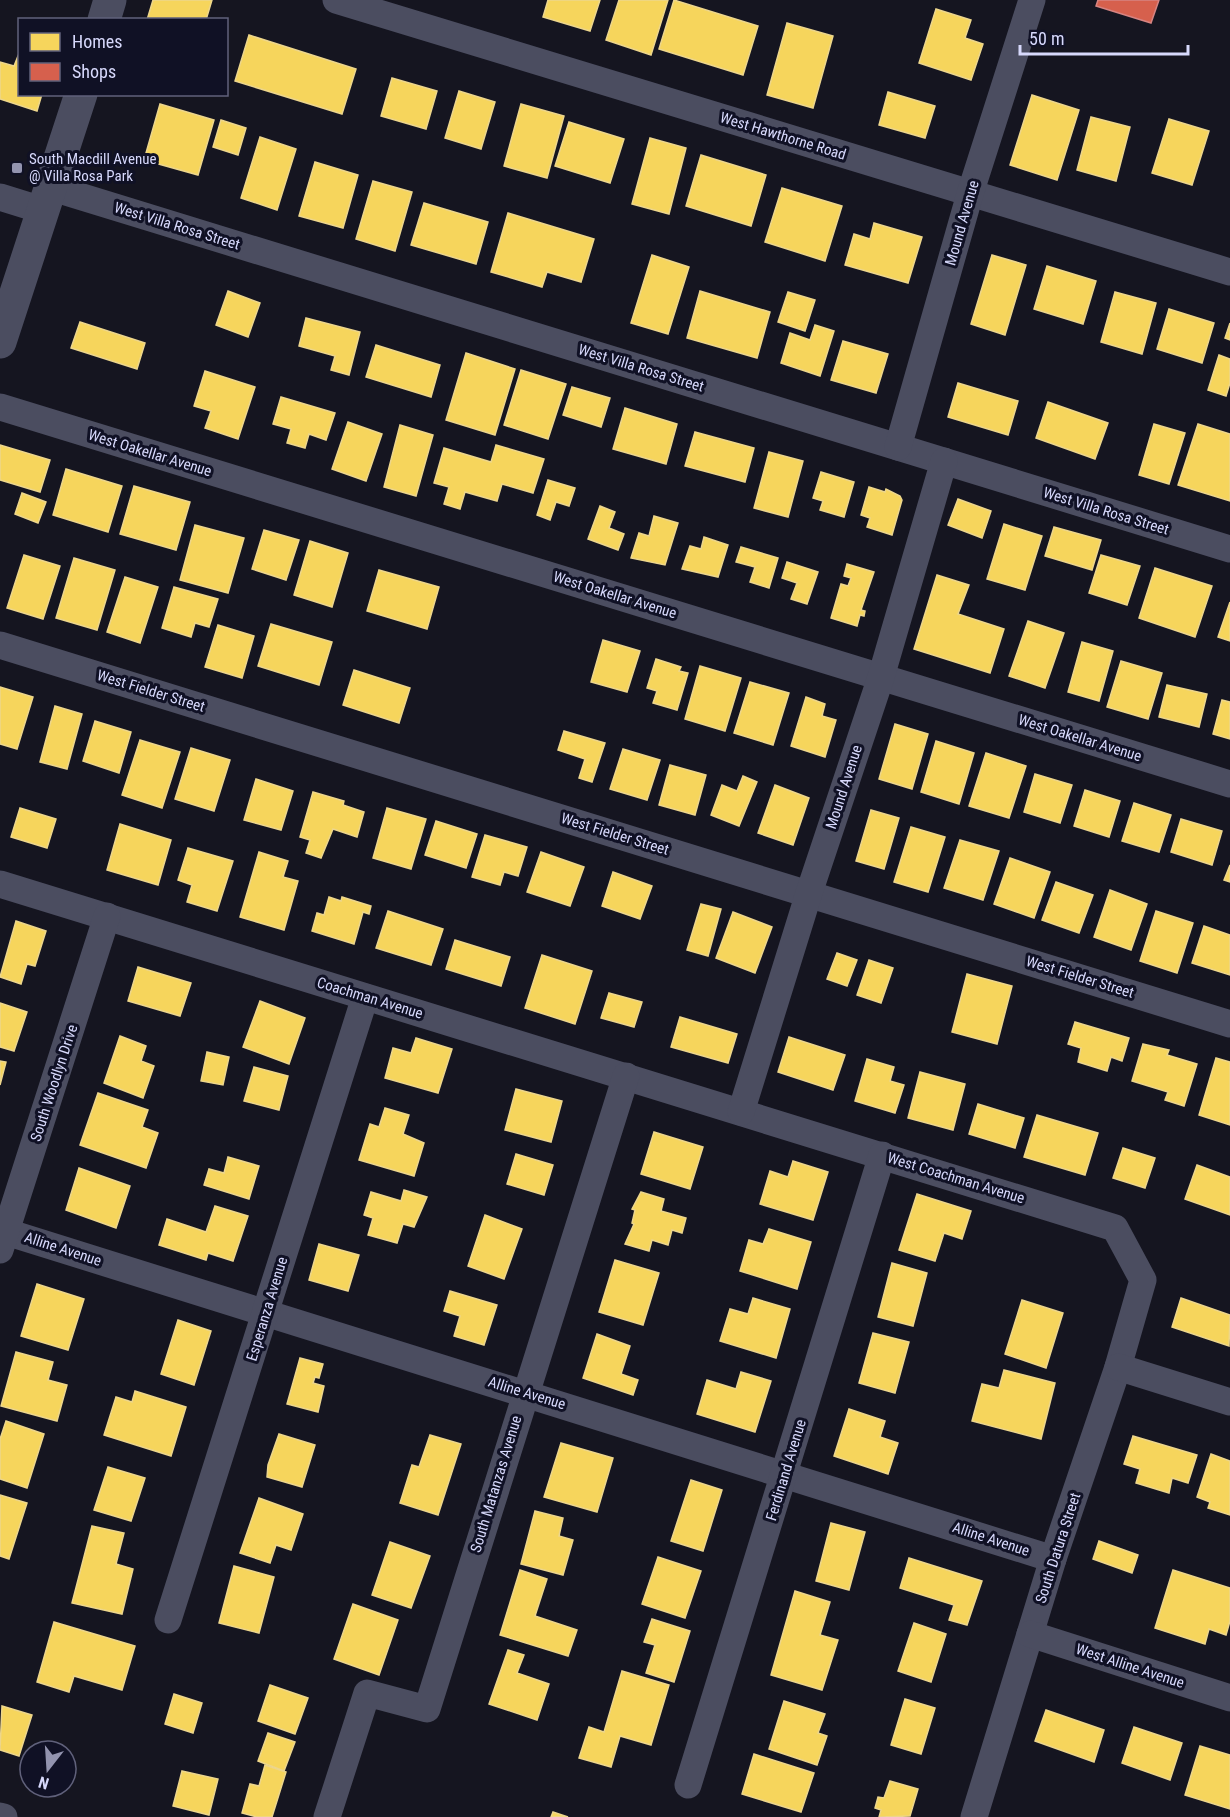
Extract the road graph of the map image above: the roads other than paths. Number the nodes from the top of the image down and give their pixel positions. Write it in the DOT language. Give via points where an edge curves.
graph roads {
  1 [pos="110,0"];
  2 [pos="336,0"];
  3 [pos="1032,0"];
  4 [pos="386,7"];
  5 [pos="105,18"];
  6 [pos="80,96"];
  7 [pos="970,194"];
  8 [pos="0,197"];
  9 [pos="49,199"];
  10 [pos="1230,272"];
  11 [pos="0,342"];
  12 [pos="0,407"];
  13 [pos="898,447"];
  14 [pos="944,461"];
  15 [pos="1230,549"];
  16 [pos="0,645"];
  17 [pos="881,677"];
  18 [pos="1230,784"];
  19 [pos="0,884"];
  20 [pos="809,893"];
  21 [pos="107,916"];
  22 [pos="364,997"];
  23 [pos="1230,1024"];
  24 [pos="626,1076"];
  25 [pos="741,1112"];
  26 [pos="882,1155"];
  27 [pos="2,1237"];
  28 [pos="1143,1280"];
  29 [pos="265,1314"];
  30 [pos="1118,1367"];
  31 [pos="525,1392"];
  32 [pos="1230,1402"];
  33 [pos="785,1473"];
  34 [pos="1053,1559"];
  35 [pos="168,1620"];
  36 [pos="1030,1634"];
  37 [pos="1230,1698"];
  38 [pos="688,1785"];
  39 [pos="327,1817"];
  40 [pos="974,1817"];
  1 -- 5 [label="street"];
  2 -- 4 [label="street, West Hawthorne Road"];
  3 -- 7 [label="street, Mound Avenue"];
  4 -- 7 [label="street, West Hawthorne Road"];
  6 -- 9 [label="street"];
  7 -- 10 [label="street, West Hawthorne Road"];
  7 -- 13 [label="street, Mound Avenue"];
  8 -- 9 [label="street, West Villa Rosa Street"];
  9 -- 11 [label="street"];
  9 -- 13 [label="street, West Villa Rosa Street"];
  12 -- 17 [label="street, West Oakellar Avenue"];
  13 -- 14 [label="street, West Villa Rosa Street"];
  14 -- 15 [label="street, West Villa Rosa Street"];
  14 -- 17 [label="street, Mound Avenue"];
  16 -- 20 [label="street, West Fielder Street"];
  17 -- 18 [label="street, West Oakellar Avenue"];
  17 -- 20 [label="street, Mound Avenue"];
  19 -- 21 [label="street, Coachman Avenue"];
  20 -- 23 [label="street, West Fielder Street"];
  20 -- 25 [label="street, Mound Avenue"];
  21 -- 22 [label="street, Coachman Avenue"];
  21 -- 27 [label="street, South Woodlyn Drive"];
  22 -- 24 [label="street, Coachman Avenue"];
  22 -- 29 [label="street, Esperanza Avenue"];
  24 -- 25 [label="street, Coachman Avenue"];
  24 -- 31 [label="street, South Matanzas Avenue"];
  25 -- 26 [label="street, West Coachman Avenue"];
  26 -- 28 [label="street, West Coachman Avenue" via="1115,1228"];
  26 -- 33 [label="street, Ferdinand Avenue"];
  27 -- 29 [label="street, Alline Avenue"];
  28 -- 30 [label="street, South Datura Street"];
  29 -- 31 [label="street, Alline Avenue"];
  29 -- 35 [label="street, Esperanza Avenue"];
  30 -- 32 [label="street"];
  30 -- 34 [label="street, South Datura Street"];
  31 -- 33 [label="street, Alline Avenue"];
  31 -- 39 [label="street, South Matanzas Avenue" via="427,1709 368,1693"];
  33 -- 34 [label="street, Alline Avenue"];
  33 -- 38 [label="street, Ferdinand Avenue"];
  34 -- 36 [label="street, South Datura Street"];
  36 -- 37 [label="street, West Alline Avenue"];
  36 -- 40 [label="street, South Datura Street"];
}
